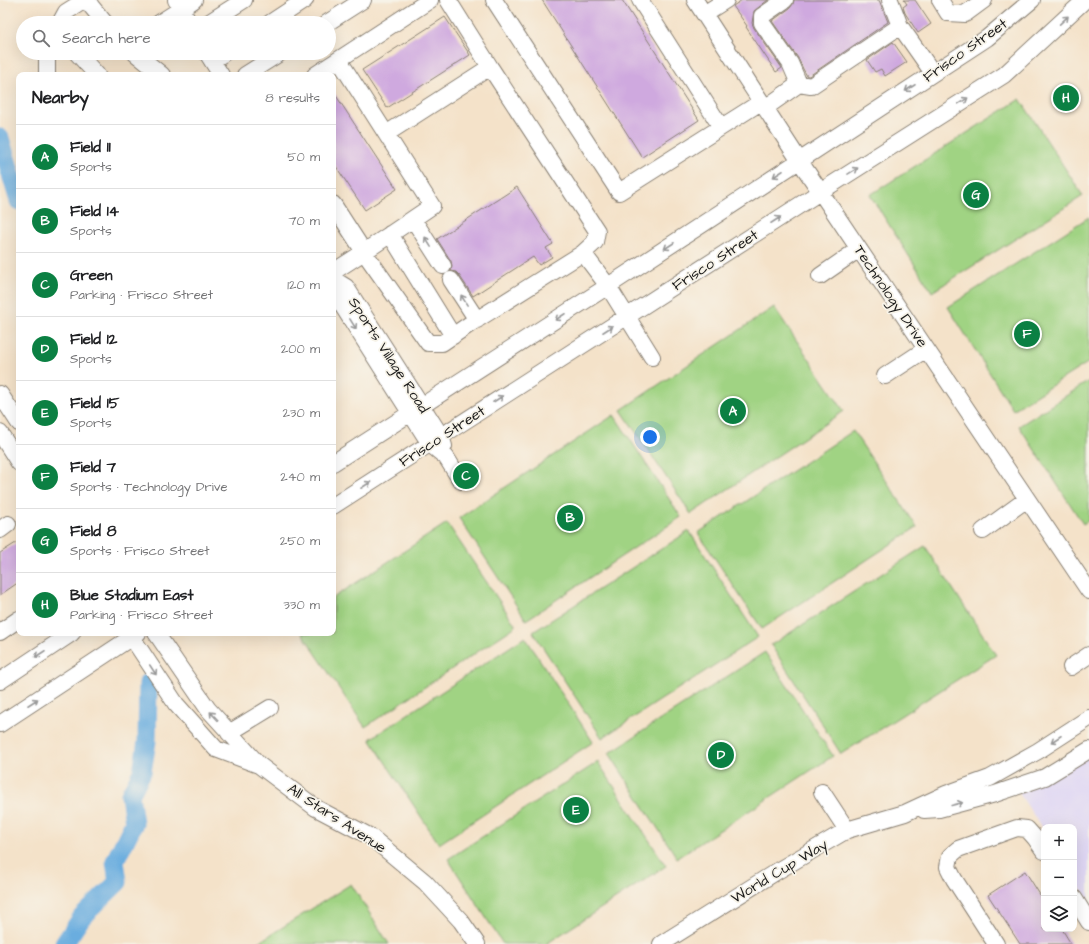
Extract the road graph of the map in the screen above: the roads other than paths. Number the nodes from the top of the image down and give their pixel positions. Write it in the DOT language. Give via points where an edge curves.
graph roads {
  1 [pos="87,0"];
  2 [pos="244,0"];
  3 [pos="305,0"];
  4 [pos="363,0"];
  5 [pos="430,0"];
  6 [pos="448,0"];
  7 [pos="494,0"];
  8 [pos="640,0"];
  9 [pos="695,0"];
  10 [pos="726,0"];
  11 [pos="785,0"];
  12 [pos="890,0"];
  13 [pos="940,0"];
  14 [pos="984,0"];
  15 [pos="1032,0"];
  16 [pos="1085,0"];
  17 [pos="184,3"];
  18 [pos="704,14"];
  19 [pos="64,16"];
  20 [pos="99,16"];
  21 [pos="168,16"];
  22 [pos="187,16"];
  23 [pos="219,16"];
  24 [pos="281,16"];
  25 [pos="336,17"];
  26 [pos="900,26"];
  27 [pos="47,60"];
  28 [pos="83,60"];
  29 [pos="144,60"];
  30 [pos="215,60"];
  31 [pos="269,60"];
  32 [pos="339,60"];
  33 [pos="490,67"];
  34 [pos="47,72"];
  35 [pos="93,72"];
  36 [pos="158,72"];
  37 [pos="220,72"];
  38 [pos="250,72"];
  39 [pos="320,72"];
  40 [pos="933,73"];
  41 [pos="799,84"];
  42 [pos="763,105"];
  43 [pos="722,127"];
  44 [pos="386,134"];
  45 [pos="799,160"];
  46 [pos="820,192"];
  47 [pos="336,209"];
  48 [pos="413,219"];
  49 [pos="390,234"];
  50 [pos="859,249"];
  51 [pos="364,252"];
  52 [pos="583,253"];
  53 [pos="443,266"];
  54 [pos="336,270"];
  55 [pos="820,276"];
  56 [pos="451,280"];
  57 [pos="336,281"];
  58 [pos="608,286"];
  59 [pos="336,295"];
  60 [pos="627,317"];
  61 [pos="477,320"];
  62 [pos="453,336"];
  63 [pos="926,349"];
  64 [pos="652,357"];
  65 [pos="885,376"];
  66 [pos="2,400"];
  67 [pos="416,410"];
  68 [pos="16,420"];
  69 [pos="0,433"];
  70 [pos="436,440"];
  71 [pos="16,457"];
  72 [pos="336,461"];
  73 [pos="461,481"];
  74 [pos="1027,499"];
  75 [pos="336,504"];
  76 [pos="983,530"];
  77 [pos="1089,591"];
  78 [pos="16,621"];
  79 [pos="0,632"];
  80 [pos="68,636"];
  81 [pos="130,636"];
  82 [pos="134,636"];
  83 [pos="158,636"];
  84 [pos="1089,656"];
  85 [pos="1071,667"];
  86 [pos="0,681"];
  87 [pos="270,708"];
  88 [pos="1089,718"];
  89 [pos="0,724"];
  90 [pos="229,733"];
  91 [pos="1089,750"];
  92 [pos="259,765"];
  93 [pos="822,792"];
  94 [pos="905,813"];
  95 [pos="847,830"];
  96 [pos="1041,847"];
  97 [pos="1077,903"];
  98 [pos="1089,922"];
  99 [pos="476,944"];
  100 [pos="661,944"];
  101 [pos="996,944"];
  1 -- 19 [label="street" via="66,12"];
  1 -- 20 [label="street"];
  2 -- 23 [label="street"];
  3 -- 24 [label="street"];
  4 -- 25 [label="street"];
  5 -- 32 [label="street"];
  6 -- 33 [label="street"];
  7 -- 43 [label="street" via="619,192"];
  8 -- 43 [label="street"];
  9 -- 18 [label="street, Technology Drive"];
  10 -- 18 [label="street"];
  11 -- 41 [label="street" via="762,16 762,22 790,63"];
  12 -- 26 [label="street"];
  13 -- 14 [label="street" via="948,13 965,14"];
  15 -- 40 [label="street, Frisco Street" via="987,38"];
  46 -- 16 [label="street, Frisco Street, one-way" via="1004,75"];
  17 -- 21 [label="street"];
  17 -- 22 [label="street"];
  18 -- 42 [label="street, Technology Drive"];
  26 -- 40 [label="street"];
  26 -- 41 [label="street" via="811,86"];
  27 -- 34 [label="street"];
  28 -- 35 [label="street"];
  29 -- 36 [label="street"];
  30 -- 37 [label="street"];
  31 -- 38 [label="street"];
  32 -- 39 [label="street"];
  32 -- 44 [label="street"];
  33 -- 44 [label="street"];
  33 -- 52 [label="street" via="597,231 594,242"];
  40 -- 45 [label="street, Frisco Street, one-way"];
  41 -- 42 [label="street"];
  42 -- 43 [label="street"];
  42 -- 45 [label="street, Technology Drive"];
  44 -- 48 [label="street" via="432,206"];
  45 -- 46 [label="street, Technology Drive"];
  45 -- 58 [label="street, Frisco Street, one-way"];
  46 -- 50 [label="street, Technology Drive"];
  60 -- 46 [label="street, Frisco Street, one-way"];
  47 -- 51 [label="street"];
  48 -- 49 [label="street"];
  53 -- 48 [label="street, one-way"];
  49 -- 51 [label="street"];
  49 -- 62 [label="street"];
  50 -- 55 [label="street"];
  50 -- 63 [label="street, Technology Drive"];
  51 -- 54 [label="street"];
  51 -- 62 [label="street" via="428,343 442,343"];
  52 -- 58 [label="street"];
  52 -- 61 [label="street"];
  61 -- 56 [label="street, one-way"];
  57 -- 67 [label="street, Sports Village Road" via="346,287"];
  58 -- 60 [label="street"];
  58 -- 67 [label="street, Frisco Street, one-way"];
  59 -- 67 [label="street, Sports Village Road, one-way"];
  60 -- 64 [label="street"];
  70 -- 60 [label="street, Frisco Street, one-way"];
  61 -- 62 [label="street"];
  63 -- 65 [label="street"];
  63 -- 74 [label="street, Technology Drive"];
  66 -- 68 [label="street"];
  67 -- 70 [label="street, Sports Village Road"];
  67 -- 72 [label="street, Frisco Street"];
  69 -- 71 [label="street"];
  70 -- 73 [label="street, Sports Village Road"];
  75 -- 70 [label="street, Frisco Street, one-way"];
  74 -- 76 [label="street"];
  74 -- 77 [label="street, Technology Drive"];
  78 -- 79 [label="street"];
  80 -- 86 [label="street, one-way"];
  89 -- 81 [label="street, one-way"];
  82 -- 92 [label="street, All Stars Avenue, one-way" via="176,704 216,749"];
  90 -- 83 [label="street, All Stars Avenue, one-way" via="208,709"];
  84 -- 85 [label="street"];
  87 -- 90 [label="street"];
  88 -- 94 [label="street, World Cup Way, one-way" via="990,778"];
  90 -- 92 [label="street, All Stars Avenue"];
  94 -- 91 [label="street, World Cup Way, one-way" via="974,800 1045,777"];
  92 -- 99 [label="street, All Stars Avenue" via="316,808 371,838 425,882 461,922"];
  93 -- 95 [label="street"];
  94 -- 95 [label="street, World Cup Way"];
  95 -- 100 [label="street, World Cup Way"];
  96 -- 101 [label="street" via="1027,828 1017,828 958,849 950,856 948,867 954,879"];
  97 -- 98 [label="street"];
}
